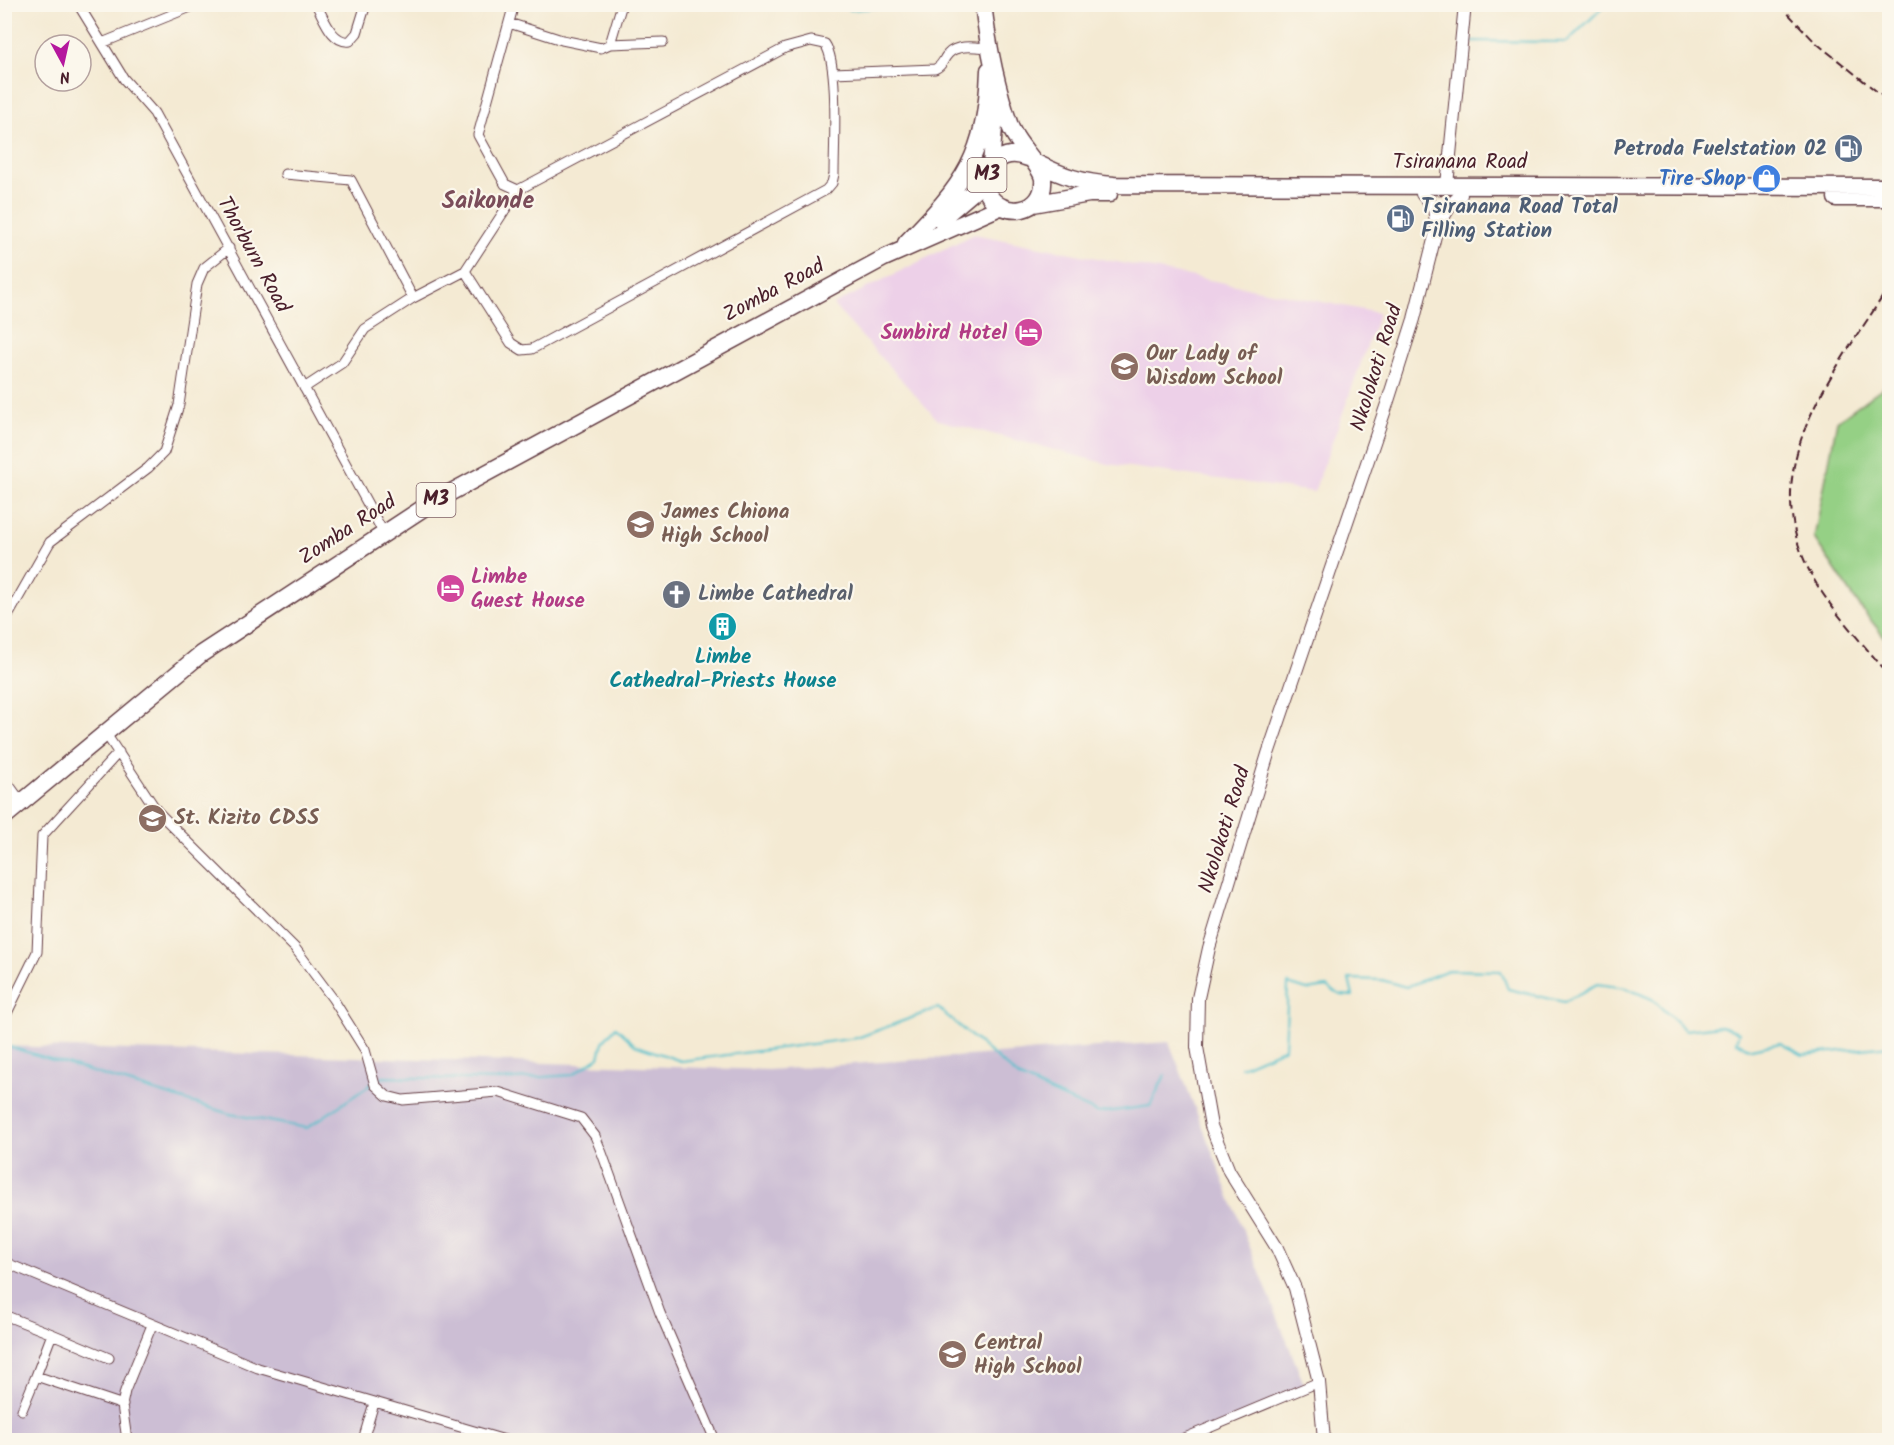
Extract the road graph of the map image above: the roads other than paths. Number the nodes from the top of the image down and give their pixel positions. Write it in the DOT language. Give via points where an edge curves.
graph roads {
  1 [pos="78,4"];
  2 [pos="198,4"];
  3 [pos="316,4"];
  4 [pos="366,4"];
  5 [pos="514,4"];
  6 [pos="622,4"];
  7 [pos="983,4"];
  8 [pos="1465,4"];
  9 [pos="508,23"];
  10 [pos="663,42"];
  11 [pos="102,44"];
  12 [pos="610,44"];
  13 [pos="988,51"];
  14 [pos="833,73"];
  15 [pos="996,76"];
  16 [pos="1031,160"];
  17 [pos="989,173"];
  18 [pos="285,174"];
  19 [pos="1447,185"];
  20 [pos="1890,187"];
  21 [pos="518,190"];
  22 [pos="1422,194"];
  23 [pos="1461,195"];
  24 [pos="1890,198"];
  25 [pos="1033,204"];
  26 [pos="1000,207"];
  27 [pos="1437,228"];
  28 [pos="229,248"];
  29 [pos="904,248"];
  30 [pos="465,271"];
  31 [pos="413,298"];
  32 [pos="304,388"];
  33 [pos="383,532"];
  34 [pos="4,623"];
  35 [pos="106,734"];
  36 [pos="119,752"];
  37 [pos="4,778"];
  38 [pos="21,803"];
  39 [pos="4,817"];
  40 [pos="4,1019"];
  41 [pos="4,1262"];
  42 [pos="4,1315"];
  43 [pos="152,1325"];
  44 [pos="52,1334"];
  45 [pos="109,1358"];
  46 [pos="36,1376"];
  47 [pos="1319,1382"];
  48 [pos="374,1403"];
  49 [pos="123,1405"];
  50 [pos="22,1410"];
  51 [pos="128,1440"];
  52 [pos="363,1440"];
  53 [pos="505,1440"];
  54 [pos="715,1440"];
  55 [pos="1180,1440"];
  56 [pos="1324,1440"];
  1 -- 11 [label="street, Thorburn Road"];
  2 -- 11 [label="street"];
  3 -- 4 [label="street" via="335,37 344,42 357,33"];
  5 -- 9 [label="street"];
  6 -- 12 [label="street"];
  7 -- 13 [label="highway, M3"];
  8 -- 19 [label="main road"];
  9 -- 12 [label="street" via="562,40 601,48"];
  9 -- 21 [label="street" via="478,135 505,184"];
  10 -- 12 [label="street"];
  11 -- 28 [label="street, Thorburn Road" via="124,79 154,113"];
  13 -- 14 [label="street" via="956,49 935,69"];
  13 -- 15 [label="highway, M3"];
  13 -- 29 [label="highway" via="988,104 979,145 964,176"];
  14 -- 21 [label="street" via="832,56 825,44 811,41 785,48"];
  14 -- 30 [label="street" via="834,174 829,187 546,342 532,349 516,348"];
  15 -- 16 [label="highway, M3" via="1010,126"];
  15 -- 17 [label="highway, M3" via="997,122"];
  16 -- 17 [label="highway, M3" via="1008,154"];
  16 -- 19 [label="highway, Tsiranana Road / M3" via="1065,177 1114,185"];
  16 -- 25 [label="highway, M3" via="1041,173 1043,187"];
  17 -- 26 [label="highway, M3" via="990,198"];
  17 -- 29 [label="highway, Zomba Road / M3"];
  18 -- 31 [label="street" via="351,180"];
  19 -- 20 [label="highway, Tsiranana Road / M3"];
  21 -- 30 [label="street"];
  22 -- 23 [label="highway, Tsiranana Road / M3"];
  22 -- 25 [label="highway, Tsiranana Road / M3" via="1089,194"];
  22 -- 27 [label="main road" via="1434,209"];
  23 -- 24 [label="highway, Tsiranana Road / M3"];
  23 -- 27 [label="main road, Nkolokoti Road"];
  25 -- 26 [label="highway, M3" via="1014,211"];
  26 -- 29 [label="highway, Zomba Road / M3"];
  27 -- 47 [label="main road, Nkolokoti Road" via="1387,404 1268,754 1209,948 1198,998 1197,1047 1211,1126 1229,1171 1289,1274"];
  28 -- 32 [label="street, Thorburn Road"];
  28 -- 34 [label="street" via="204,268 197,284 179,405 164,452 50,542"];
  29 -- 33 [label="highway, Zomba Road / M3" via="477,477"];
  30 -- 31 [label="street"];
  31 -- 32 [label="street" via="365,329 342,363"];
  32 -- 33 [label="street, Thorburn Road"];
  33 -- 35 [label="highway, Zomba Road / M3" via="201,654"];
  35 -- 36 [label="street"];
  35 -- 38 [label="highway, Zomba Road / M3"];
  36 -- 40 [label="street" via="42,836 37,952"];
  36 -- 54 [label="street" via="157,811 295,948 365,1050 374,1080 387,1096 403,1100 498,1092 561,1109 584,1120 602,1152 660,1312"];
  37 -- 38 [label="street"];
  38 -- 39 [label="highway, Zomba Road / M3"];
  41 -- 43 [label="street"];
  42 -- 44 [label="street"];
  43 -- 48 [label="street" via="258,1368"];
  43 -- 49 [label="street" via="132,1368"];
  44 -- 45 [label="street"];
  44 -- 46 [label="street"];
  46 -- 49 [label="street"];
  46 -- 50 [label="street"];
  47 -- 55 [label="street"];
  47 -- 56 [label="main road, Nkolokoti Road"];
  48 -- 52 [label="street"];
  48 -- 53 [label="street"];
  49 -- 51 [label="street"];
}
